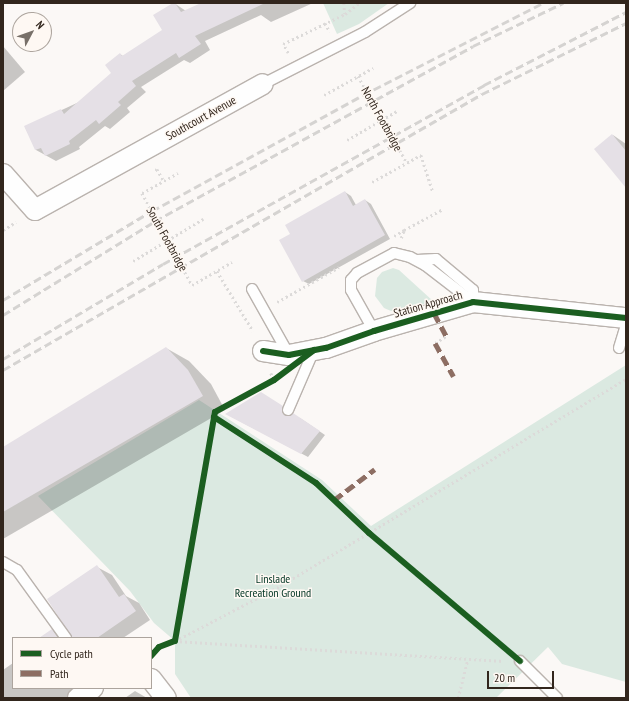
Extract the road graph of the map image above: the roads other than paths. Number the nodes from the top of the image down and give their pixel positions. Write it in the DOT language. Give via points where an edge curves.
graph roads {
  1 [pos="410,3"];
  2 [pos="263,84"];
  3 [pos="3,174"];
  4 [pos="252,289"];
  5 [pos="473,302"];
  6 [pos="626,318"];
  7 [pos="626,325"];
  8 [pos="374,331"];
  9 [pos="619,348"];
  10 [pos="314,350"];
  11 [pos="263,351"];
  12 [pos="289,355"];
  13 [pos="288,410"];
  14 [pos="3,562"];
  15 [pos="65,637"];
  16 [pos="520,661"];
  17 [pos="152,680"];
  18 [pos="92,689"];
  19 [pos="78,698"];
  20 [pos="166,698"];
  21 [pos="557,698"];
  1 -- 2 [label="lane, Southcourt Avenue" via="365,32"];
  2 -- 3 [label="street, Southcourt Avenue" via="35,210"];
  4 -- 12 [label="lane"];
  5 -- 6 [label="street, Station Approach"];
  5 -- 8 [label="street, Station Approach"];
  5 -- 8 [label="lane" via="473,290 436,259 417,260 394,254 357,273 351,280 351,290"];
  7 -- 9 [label="lane"];
  8 -- 10 [label="street, Station Approach"];
  10 -- 12 [label="street, Station Approach"];
  10 -- 13 [label="lane"];
  11 -- 12 [label="street, Station Approach"];
  14 -- 15 [label="lane" via="17,570"];
  16 -- 21 [label="lane"];
  17 -- 20 [label="street"];
  18 -- 19 [label="street"];
}
